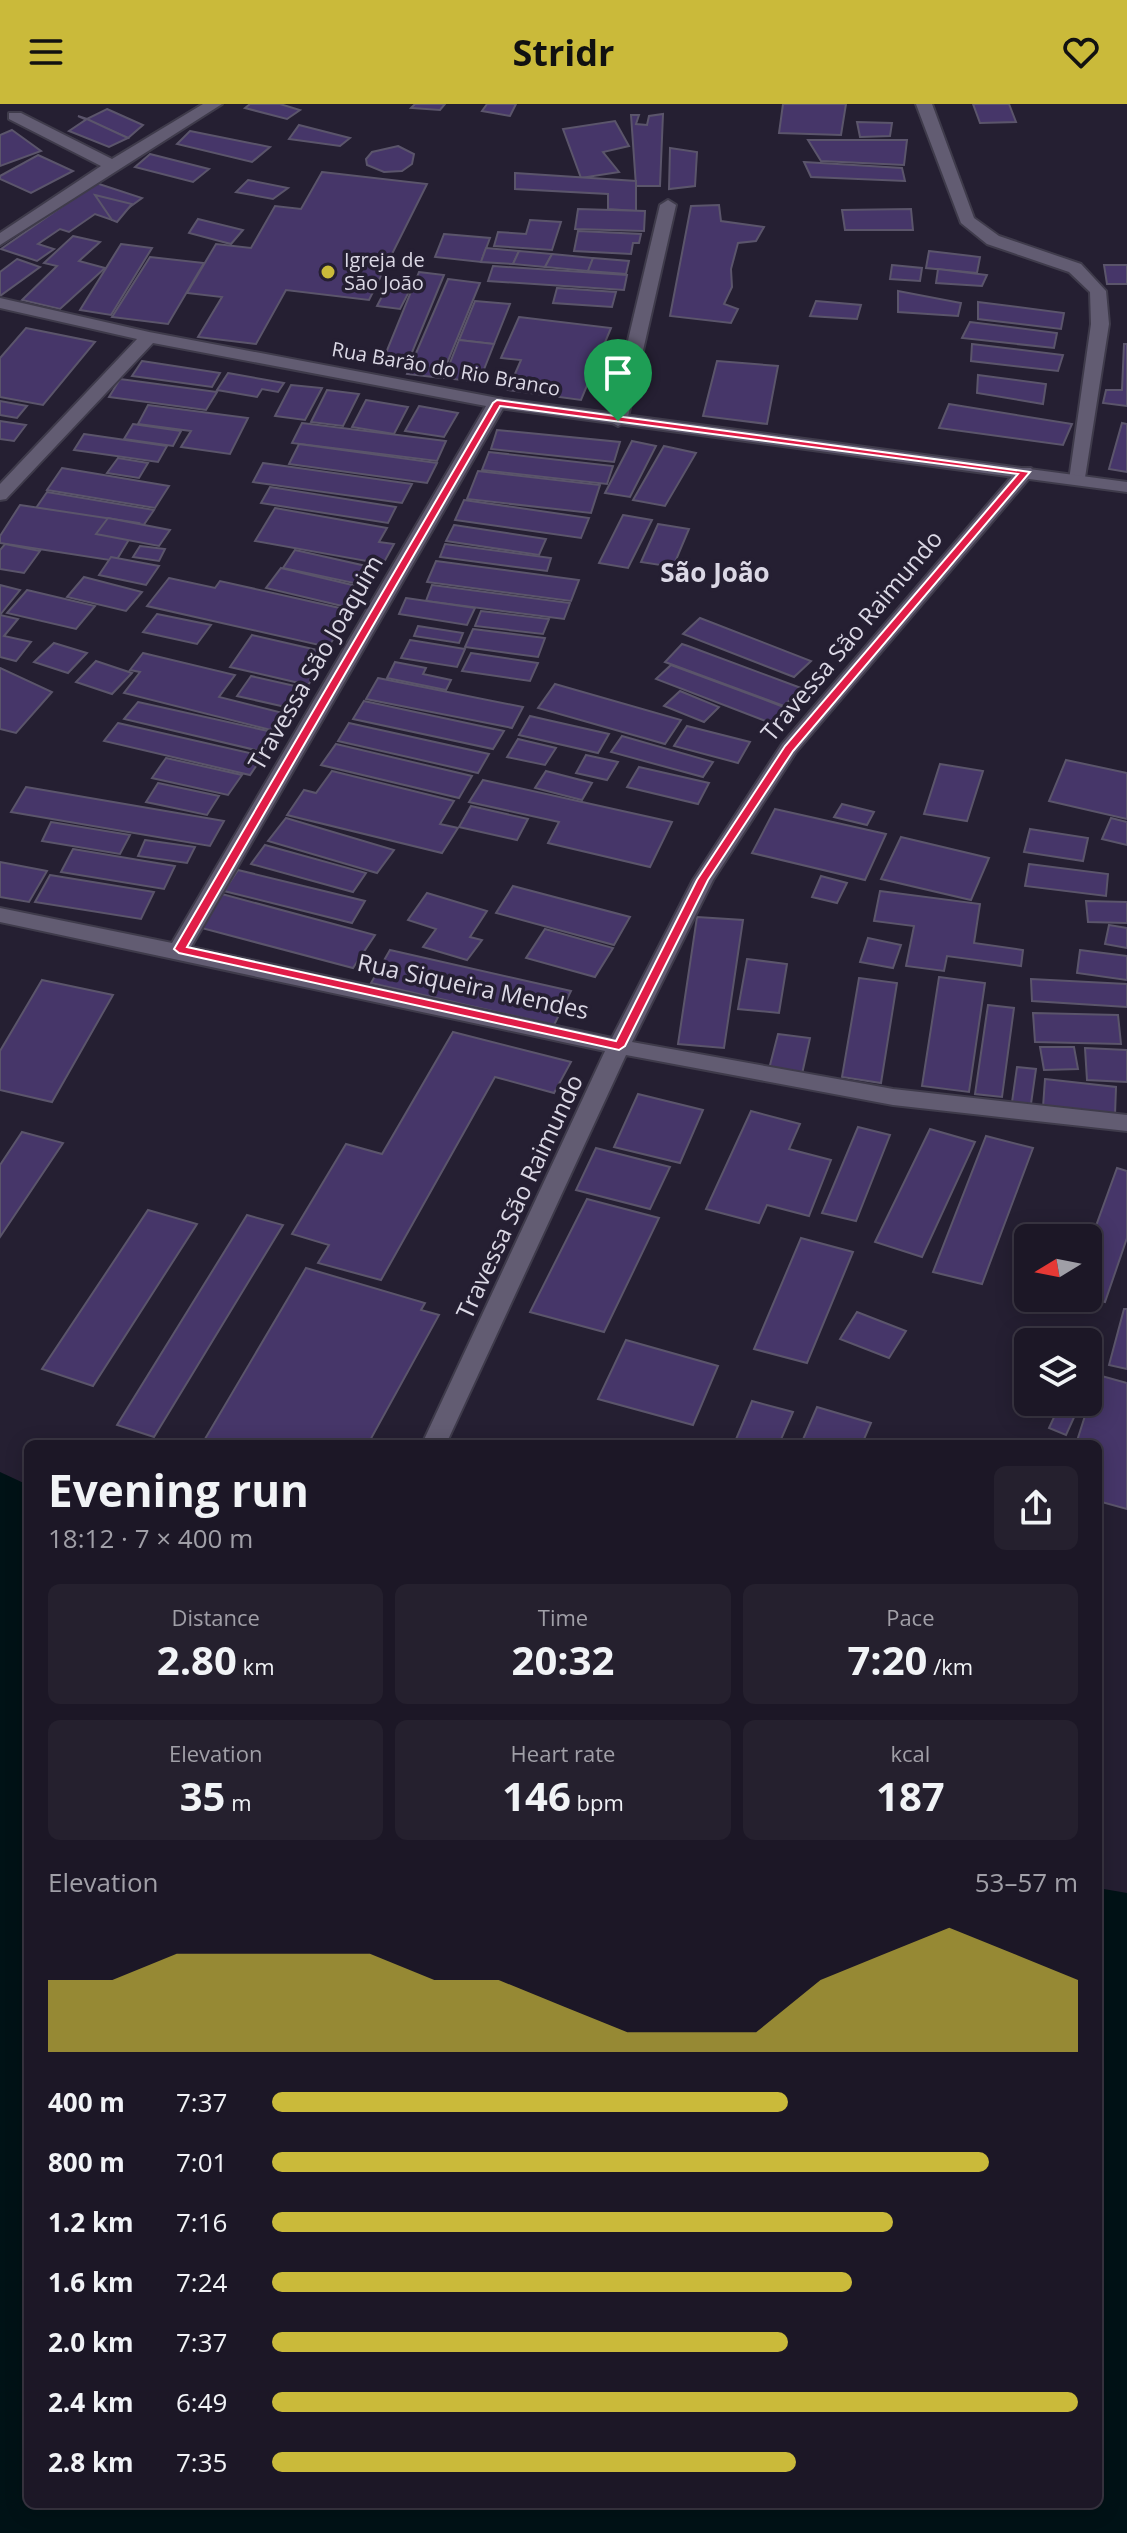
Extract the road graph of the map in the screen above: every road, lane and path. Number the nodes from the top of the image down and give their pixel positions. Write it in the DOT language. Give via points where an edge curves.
graph roads {
  1 [pos="214,104"];
  2 [pos="924,104"];
  3 [pos="15,116"];
  4 [pos="112,166"];
  5 [pos="668,205"];
  6 [pos="0,240"];
  7 [pos="0,303"];
  8 [pos="149,337"];
  9 [pos="497,403"];
  10 [pos="618,421"];
  11 [pos="1025,472"];
  12 [pos="1078,480"];
  13 [pos="1127,487"];
  14 [pos="0,495"];
  15 [pos="0,915"];
  16 [pos="179,949"];
  17 [pos="619,1046"];
  18 [pos="1127,1123"];
  19 [pos="436,1440"];
  1 -- 4 [label="street"];
  2 -- 12 [label="street" via="967,220 993,240 1075,268 1098,291 1100,324"];
  3 -- 4 [label="street"];
  4 -- 6 [label="street"];
  5 -- 10 [label="street"];
  7 -- 8 [label="street, Rua Barão do Rio Branco"];
  8 -- 9 [label="street, Rua Barão do Rio Branco"];
  8 -- 14 [label="street"];
  9 -- 10 [label="street, Rua Barão do Rio Branco"];
  9 -- 16 [label="street, Travessa São Joaquim"];
  10 -- 11 [label="street, Rua Barão do Rio Branco"];
  11 -- 12 [label="street, Rua Barão do Rio Branco"];
  11 -- 17 [label="street, Travessa São Raimundo" via="789,748 703,880"];
  12 -- 13 [label="street, Rua Barão do Rio Branco"];
  15 -- 16 [label="street, Rua Siqueira Mendes"];
  16 -- 17 [label="street, Rua Siqueira Mendes"];
  17 -- 18 [label="street, Rua Siqueira Mendes" via="894,1097"];
  17 -- 19 [label="street, Travessa São Raimundo"];
}
